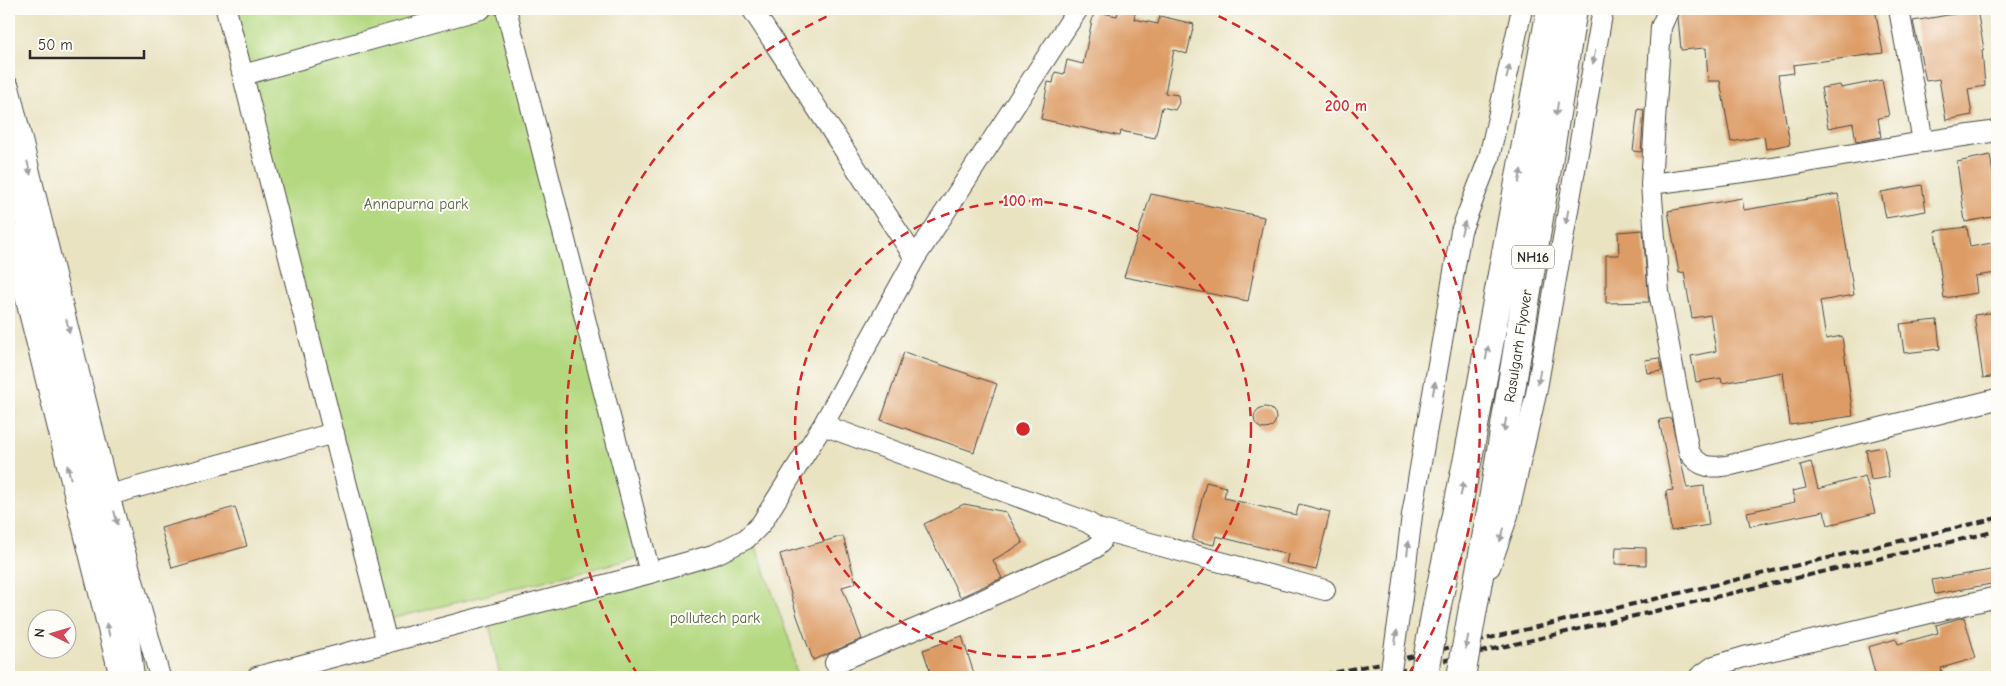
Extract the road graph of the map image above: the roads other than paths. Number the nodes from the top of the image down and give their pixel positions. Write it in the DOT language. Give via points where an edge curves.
graph roads {
  1 [pos="226,9"];
  2 [pos="480,9"];
  3 [pos="506,9"];
  4 [pos="752,9"];
  5 [pos="1078,9"];
  6 [pos="1522,9"];
  7 [pos="1551,9"];
  8 [pos="1573,9"];
  9 [pos="1603,9"];
  10 [pos="1669,9"];
  11 [pos="1899,9"];
  12 [pos="243,75"];
  13 [pos="9,87"];
  14 [pos="1997,131"];
  15 [pos="1923,142"];
  16 [pos="9,156"];
  17 [pos="1651,184"];
  18 [pos="9,232"];
  19 [pos="915,258"];
  20 [pos="1997,399"];
  21 [pos="823,425"];
  22 [pos="334,433"];
  23 [pos="109,495"];
  24 [pos="1098,528"];
  25 [pos="650,573"];
  26 [pos="1325,590"];
  27 [pos="1997,597"];
  28 [pos="1474,601"];
  29 [pos="387,643"];
  30 [pos="130,645"];
  31 [pos="834,663"];
  32 [pos="120,677"];
  33 [pos="134,677"];
  34 [pos="142,677"];
  35 [pos="160,677"];
  36 [pos="257,677"];
  37 [pos="1390,677"];
  38 [pos="1424,677"];
  39 [pos="1461,677"];
  40 [pos="1699,677"];
  1 -- 12 [label="street"];
  2 -- 12 [label="street"];
  3 -- 25 [label="street"];
  4 -- 19 [label="street"];
  5 -- 19 [label="street"];
  37 -- 6 [label="street, one-way, bridge" via="1412,515 1462,231 1489,158"];
  38 -- 7 [label="highway, Rasulgarh Flyover / NH16, one-way, bridge"];
  8 -- 28 [label="highway, Rasulgarh Flyover / NH16, one-way"];
  9 -- 28 [label="street, one-way" via="1536,394 1508,515 1494,559"];
  10 -- 17 [label="street" via="1661,26"];
  11 -- 15 [label="street"];
  12 -- 22 [label="street"];
  13 -- 23 [label="street, one-way"];
  14 -- 15 [label="street"];
  15 -- 17 [label="street" via="1774,168"];
  16 -- 30 [label="street"];
  17 -- 20 [label="street" via="1659,292 1689,452 1694,460 1706,467 1731,465"];
  32 -- 18 [label="street, one-way"];
  19 -- 21 [label="street"];
  21 -- 24 [label="street"];
  21 -- 25 [label="street" via="761,524 746,539 716,554"];
  22 -- 23 [label="street"];
  22 -- 29 [label="street"];
  23 -- 35 [label="street, one-way"];
  24 -- 26 [label="street"];
  24 -- 31 [label="street" via="1102,535 1095,548 963,609"];
  25 -- 29 [label="street"];
  27 -- 40 [label="street" via="1744,657 1714,666"];
  28 -- 39 [label="highway, NH16, one-way, bridge"];
  29 -- 36 [label="street"];
  30 -- 33 [label="street"];
  30 -- 34 [label="street"];
}
